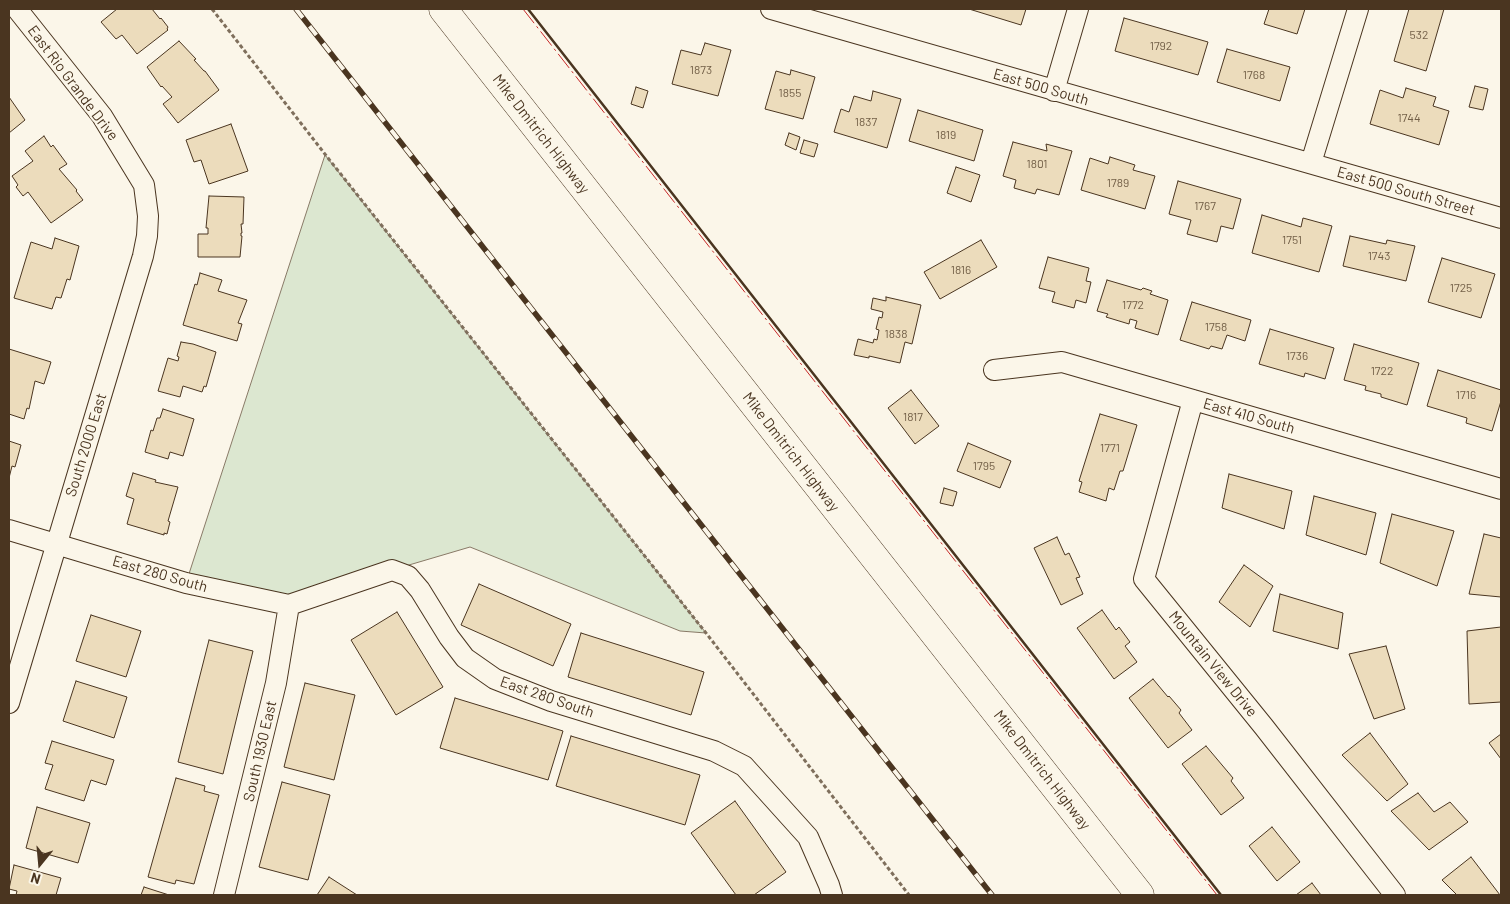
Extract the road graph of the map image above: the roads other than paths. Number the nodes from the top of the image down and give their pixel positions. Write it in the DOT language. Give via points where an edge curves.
graph roads {
  1 [pos="17,9"];
  2 [pos="443,9"];
  3 [pos="771,9"];
  4 [pos="1078,9"];
  5 [pos="1358,9"];
  6 [pos="798,12"];
  7 [pos="1054,91"];
  8 [pos="1311,163"];
  9 [pos="144,185"];
  10 [pos="1501,218"];
  11 [pos="994,370"];
  12 [pos="1194,400"];
  13 [pos="1501,489"];
  14 [pos="9,530"];
  15 [pos="57,544"];
  16 [pos="290,605"];
  17 [pos="9,703"];
  18 [pos="224,895"];
  19 [pos="832,895"];
  20 [pos="1140,895"];
  21 [pos="1395,895"];
  1 -- 9 [label="street, East Rio Grande Drive" via="102,116"];
  2 -- 20 [label="highway, Mike Dmitrich Highway"];
  3 -- 6 [label="street, East 500 South"];
  4 -- 7 [label="street"];
  5 -- 8 [label="street"];
  6 -- 7 [label="street, East 500 South"];
  7 -- 8 [label="street, East 500 South"];
  8 -- 10 [label="street, East 500 South Street"];
  9 -- 15 [label="street, South 2000 East" via="148,216 143,256"];
  11 -- 12 [label="street, East 410 South" via="1062,362"];
  12 -- 13 [label="street, East 410 South"];
  12 -- 21 [label="street, Mountain View Drive" via="1144,579 1264,726"];
  14 -- 15 [label="street, East 280 South"];
  15 -- 16 [label="street, East 280 South" via="186,583"];
  15 -- 17 [label="street, South 2000 East"];
  16 -- 18 [label="street, South 1930 East" via="276,683"];
  16 -- 19 [label="street, East 280 South" via="392,570 408,576 465,658 495,678 552,700 714,751 744,766 808,837"];
}
